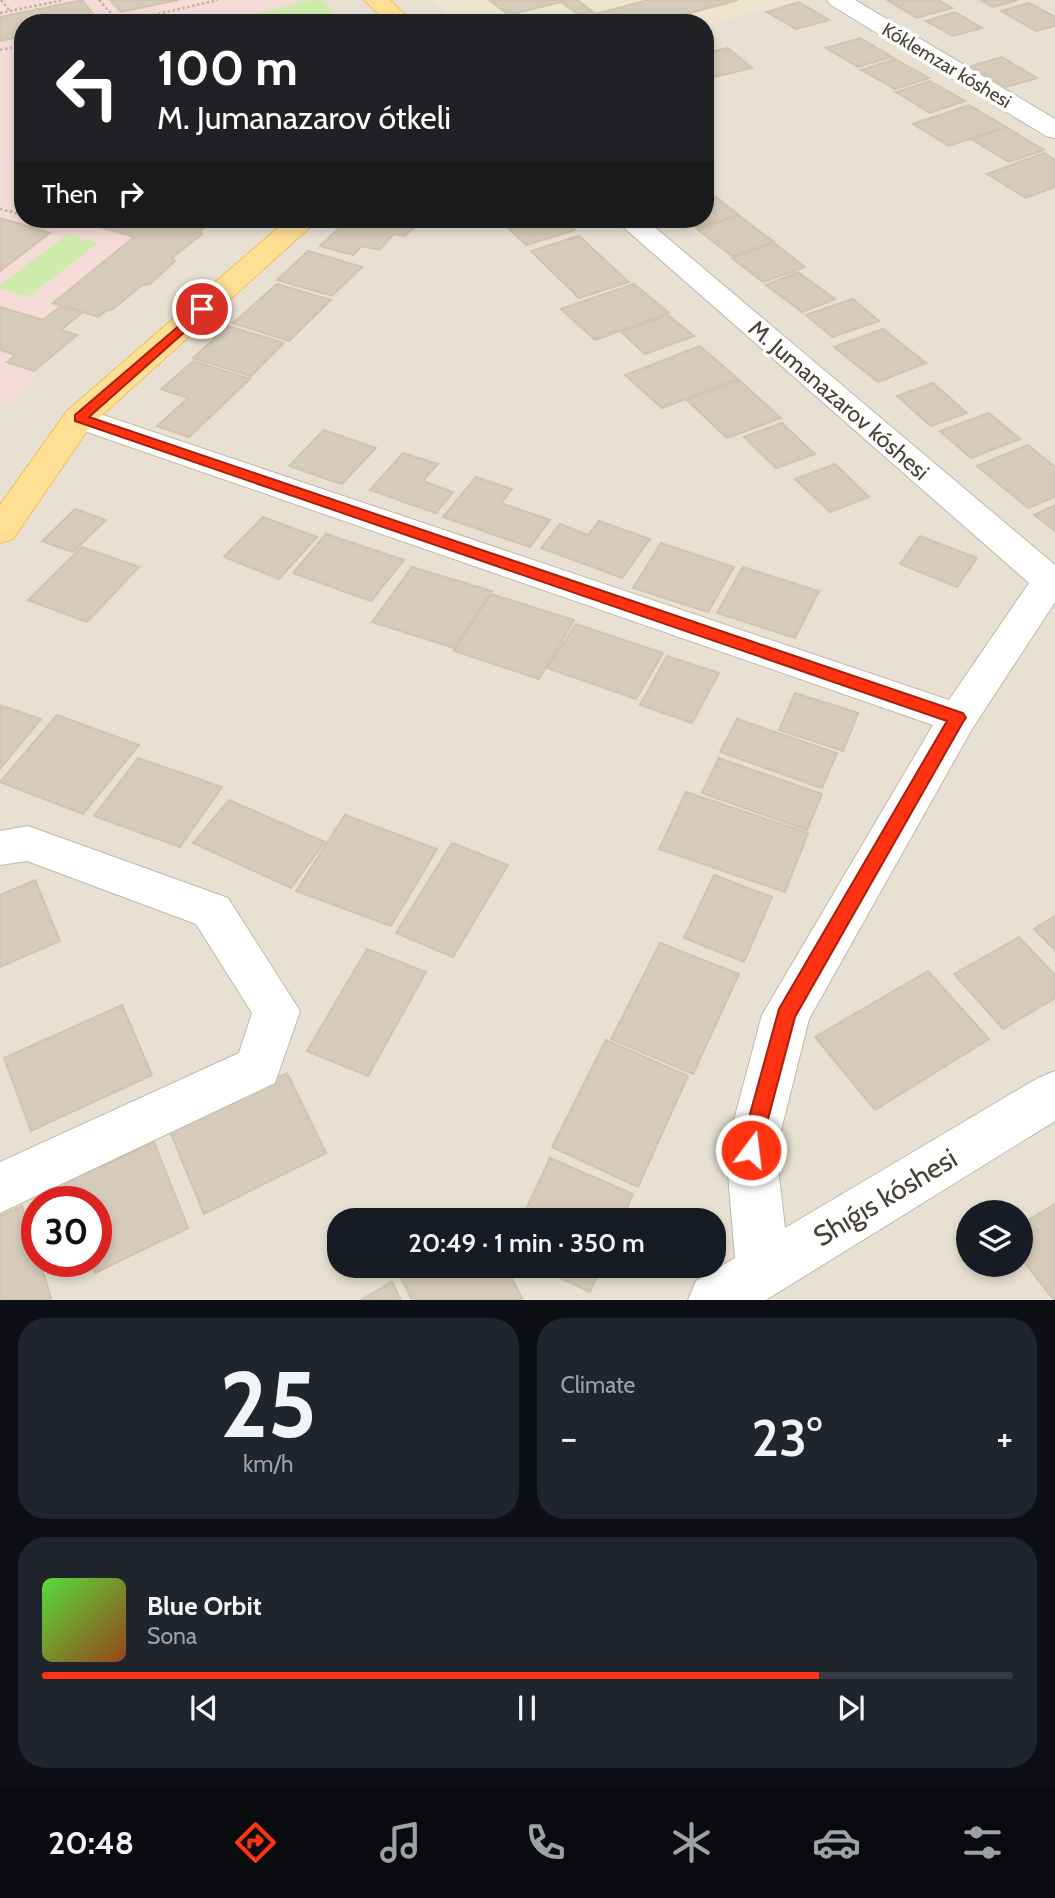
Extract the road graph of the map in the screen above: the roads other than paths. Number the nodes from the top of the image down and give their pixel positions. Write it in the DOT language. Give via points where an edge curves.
graph roads {
  1 [pos="376,0"];
  2 [pos="839,0"];
  3 [pos="392,14"];
  4 [pos="1055,130"];
  5 [pos="295,228"];
  6 [pos="639,228"];
  7 [pos="79,418"];
  8 [pos="0,531"];
  9 [pos="957,718"];
  10 [pos="0,848"];
  11 [pos="1055,1094"];
  12 [pos="0,1188"];
  13 [pos="763,1270"];
  14 [pos="715,1300"];
  1 -- 3 [label="main road"];
  2 -- 4 [label="street, Kóklemzar kóshesi"];
  5 -- 7 [label="main road"];
  6 -- 9 [label="street, M. Jumanazarov kóshesi" via="1050,580"];
  7 -- 8 [label="main road"];
  7 -- 9 [label="street"];
  9 -- 13 [label="street" via="786,1015 751,1150"];
  10 -- 12 [label="street" via="28,843 212,911 276,1011 257,1067"];
  11 -- 13 [label="street, Shıǵıs kóshesi"];
  13 -- 14 [label="street, Shıǵıs kóshesi"];
}
